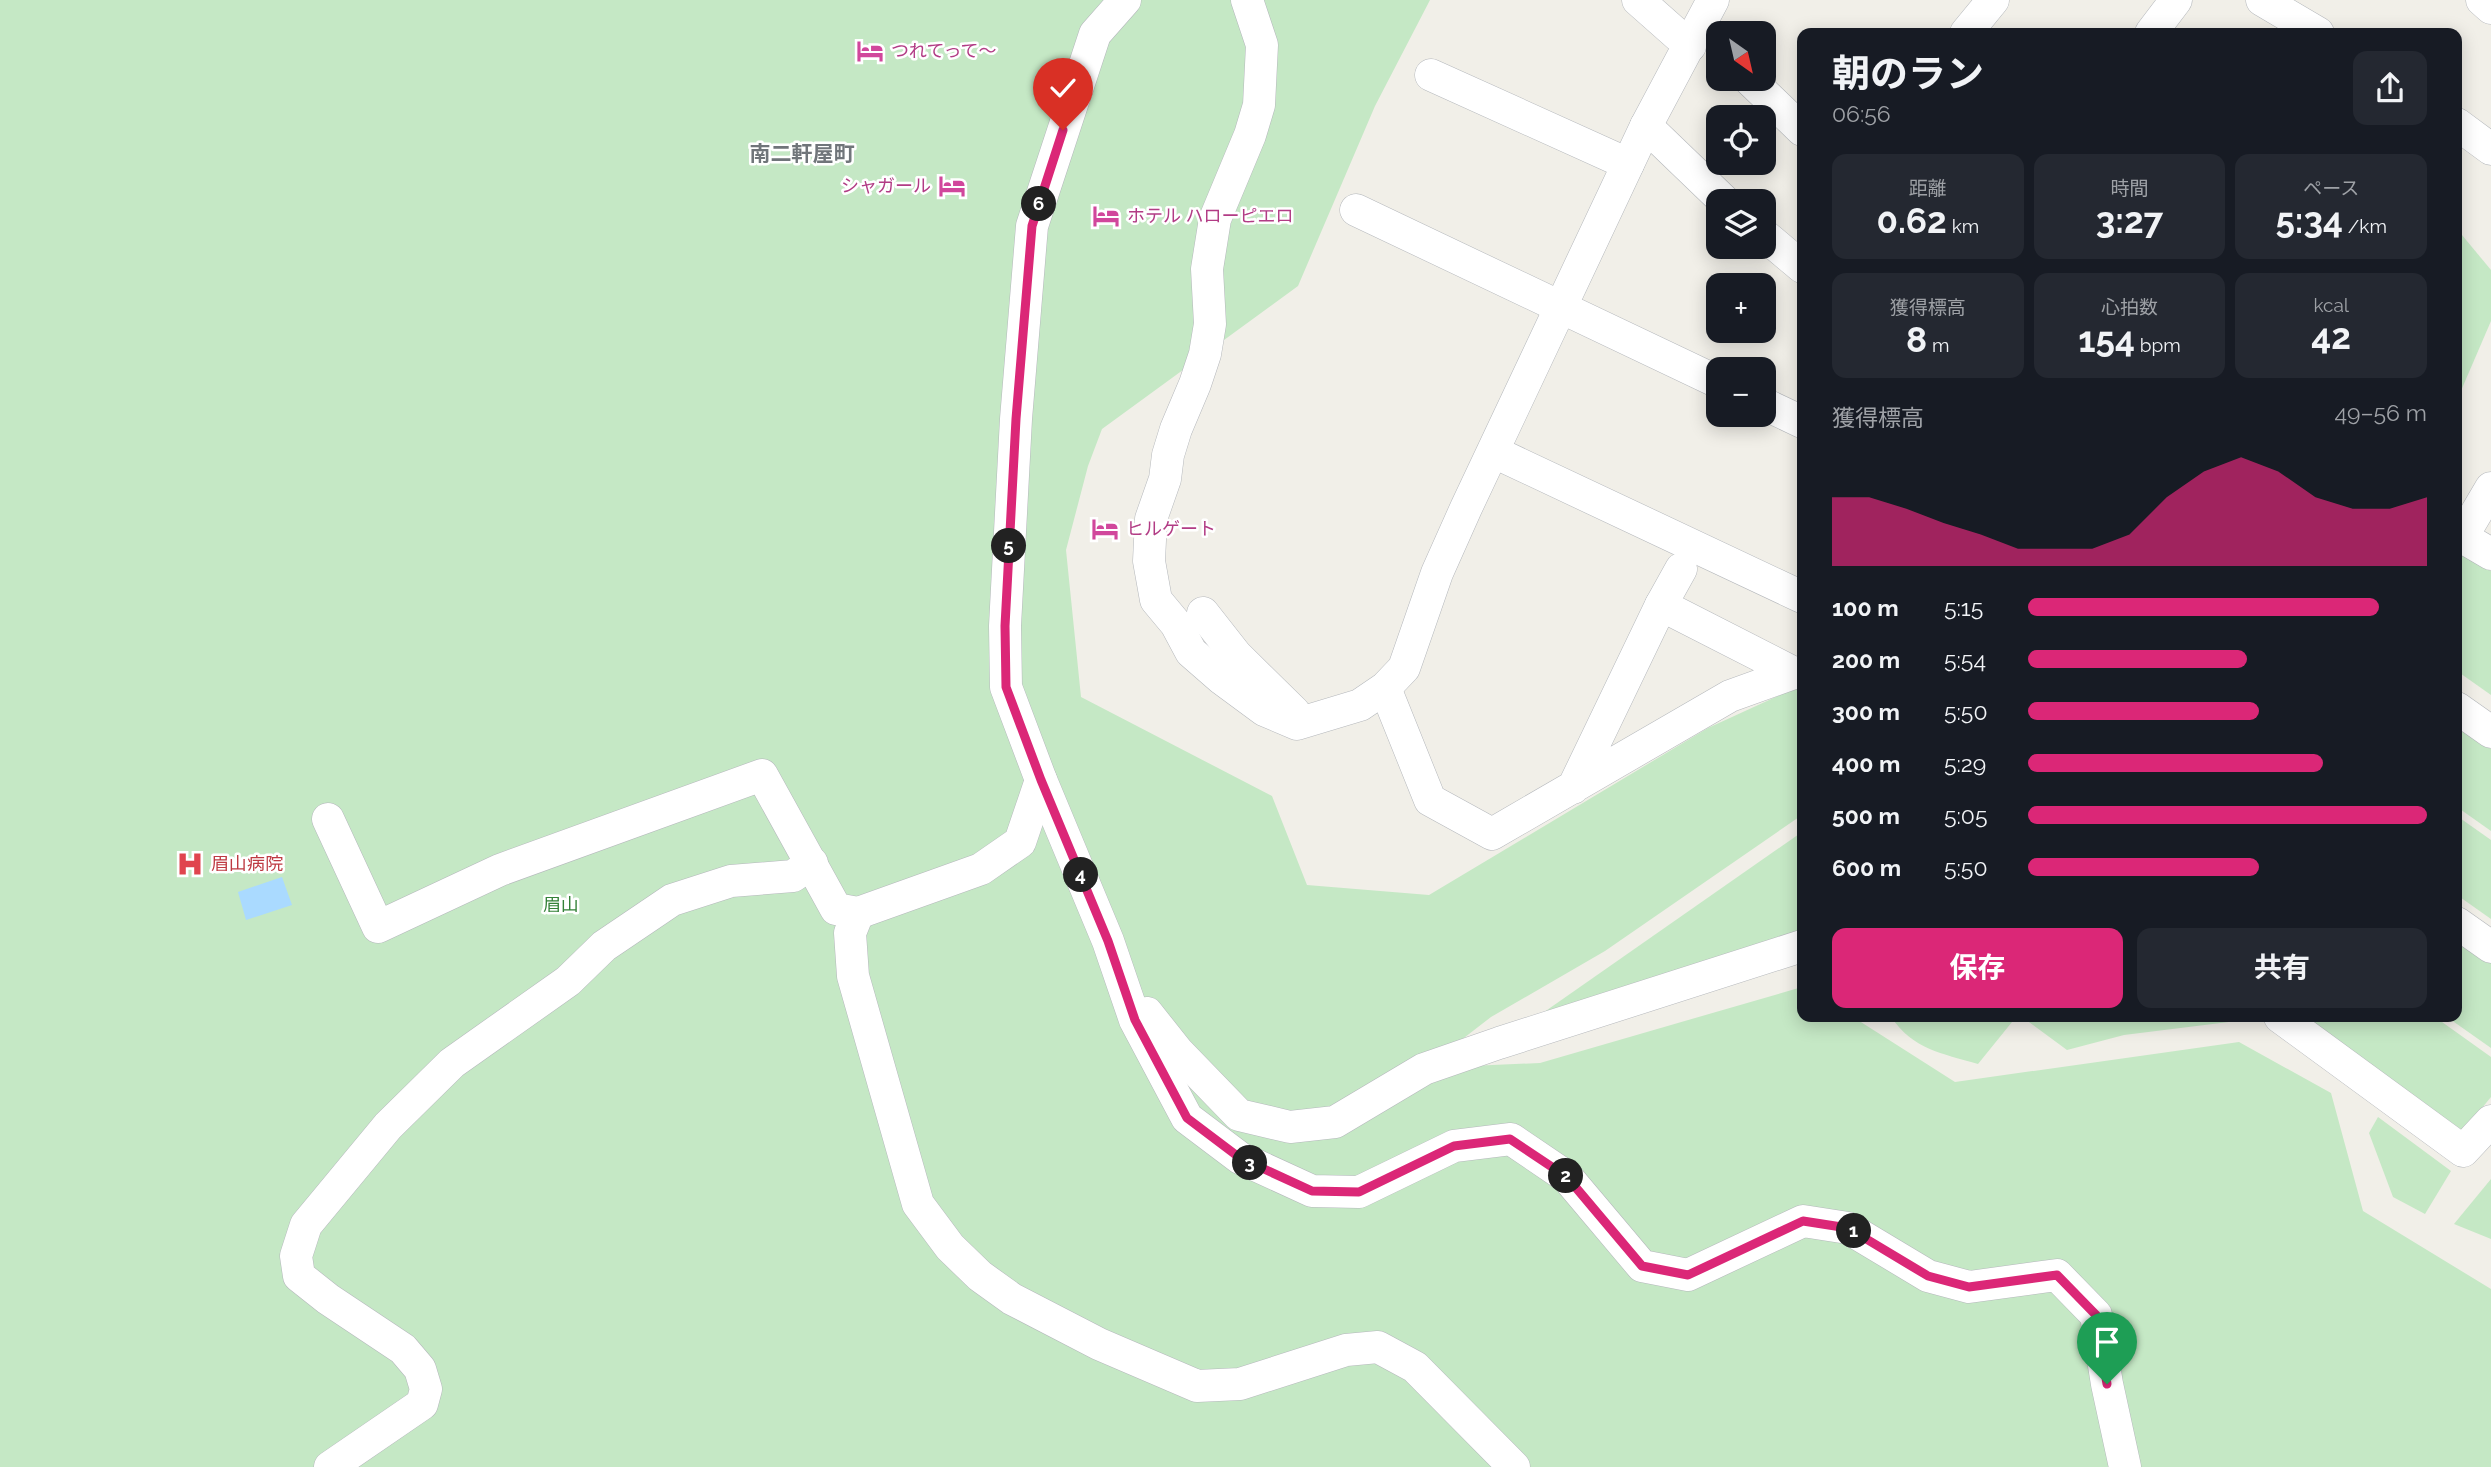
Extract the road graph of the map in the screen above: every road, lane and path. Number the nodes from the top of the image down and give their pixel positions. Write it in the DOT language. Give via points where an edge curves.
graph roads {
  1 [pos="1125,0"];
  2 [pos="1247,0"];
  3 [pos="1638,0"];
  4 [pos="1713,0"];
  5 [pos="1993,0"];
  6 [pos="2176,0"];
  7 [pos="2262,0"];
  8 [pos="2482,0"];
  9 [pos="2491,8"];
  10 [pos="1970,28"];
  11 [pos="2155,28"];
  12 [pos="2310,28"];
  13 [pos="1702,42"];
  14 [pos="1431,75"];
  15 [pos="1761,91"];
  16 [pos="1797,125"];
  17 [pos="1646,126"];
  18 [pos="2462,128"];
  19 [pos="2491,149"];
  20 [pos="1628,164"];
  21 [pos="1712,189"];
  22 [pos="1356,210"];
  23 [pos="1776,245"];
  24 [pos="1797,263"];
  25 [pos="1560,309"];
  26 [pos="1706,376"];
  27 [pos="1776,410"];
  28 [pos="1797,420"];
  29 [pos="1494,452"];
  30 [pos="2491,488"];
  31 [pos="2491,554"];
  32 [pos="1681,569"];
  33 [pos="1797,595"];
  34 [pos="1661,605"];
  35 [pos="1203,613"];
  36 [pos="1797,672"];
  37 [pos="1797,672"];
  38 [pos="1385,688"];
  39 [pos="2462,712"];
  40 [pos="1305,722"];
  41 [pos="2491,732"];
  42 [pos="1041,780"];
  43 [pos="1573,788"];
  44 [pos="328,819"];
  45 [pos="812,863"];
  46 [pos="858,913"];
  47 [pos="2462,927"];
  48 [pos="2491,947"];
  49 [pos="1797,948"];
  50 [pos="1122,981"];
  51 [pos="2287,1022"];
  52 [pos="2491,1121"];
  53 [pos="330,1467"];
  54 [pos="1514,1467"];
  55 [pos="2125,1467"];
  1 -- 42 [label="street" via="1095,34 1032,226 1005,626 1006,687"];
  2 -- 40 [label="street" via="1262,45 1259,104 1215,219 1207,269 1210,324 1205,354 1168,455 1151,519 1149,561 1156,600 1191,652 1264,710 1297,724"];
  3 -- 13 [label="street"];
  4 -- 13 [label="street"];
  5 -- 10 [label="street"];
  6 -- 11 [label="street"];
  7 -- 12 [label="street"];
  8 -- 9 [label="street"];
  13 -- 17 [label="street"];
  14 -- 20 [label="street"];
  15 -- 16 [label="street"];
  17 -- 20 [label="street"];
  17 -- 21 [label="street"];
  18 -- 19 [label="street"];
  20 -- 25 [label="street"];
  22 -- 25 [label="street"];
  23 -- 24 [label="street"];
  25 -- 26 [label="street"];
  25 -- 29 [label="street"];
  27 -- 28 [label="street"];
  29 -- 33 [label="street"];
  29 -- 38 [label="street" via="1437,573 1404,668"];
  30 -- 31 [label="street" via="2462,537"];
  32 -- 34 [label="street"];
  34 -- 36 [label="street"];
  34 -- 43 [label="street"];
  35 -- 40 [label="street" via="1236,655"];
  37 -- 43 [label="street" via="1730,696"];
  38 -- 40 [label="street" via="1360,705"];
  38 -- 43 [label="street" via="1430,800 1492,834"];
  39 -- 41 [label="street"];
  42 -- 46 [label="street" via="1020,842 981,869"];
  42 -- 50 [label="street"];
  44 -- 45 [label="street" via="378,927 500,870 762,775"];
  45 -- 46 [label="street" via="836,909"];
  45 -- 53 [label="street" via="793,876 731,881 673,900 604,946 568,981 452,1063 388,1126 306,1225 296,1256 299,1276 403,1349 420,1369 426,1389 422,1404"];
  46 -- 54 [label="street" via="850,933 853,976 918,1204 950,1247 980,1276 1012,1299 1086,1338 1197,1386 1240,1384 1346,1350 1378,1347 1415,1367"];
  47 -- 48 [label="street"];
  49 -- 50 [label="street" via="1424,1069 1335,1122 1290,1126 1239,1115 1178,1052"];
  50 -- 55 [label="street" via="1135,1020 1187,1118 1240,1158 1312,1191 1359,1192 1454,1146 1510,1139 1567,1177 1642,1266 1688,1275 1803,1221 1848,1228 1928,1276 1969,1287 2057,1275 2096,1315"];
  51 -- 52 [label="street" via="2463,1151"];
}
